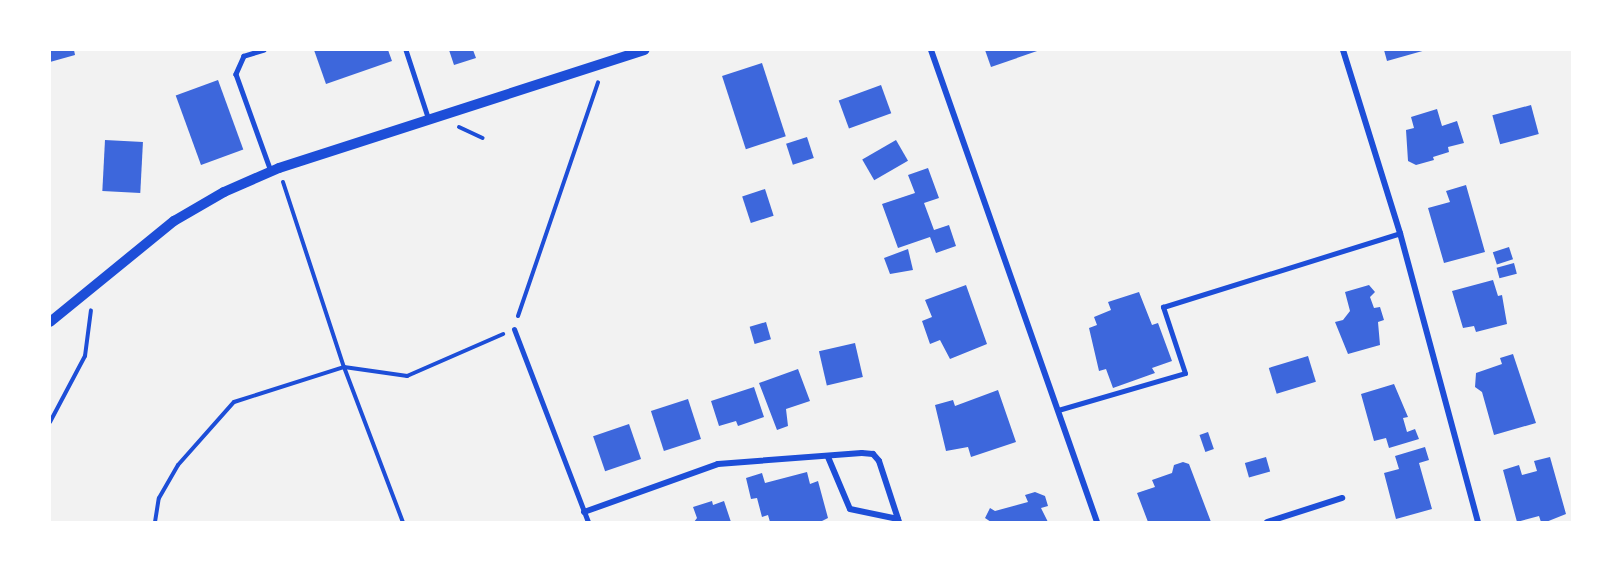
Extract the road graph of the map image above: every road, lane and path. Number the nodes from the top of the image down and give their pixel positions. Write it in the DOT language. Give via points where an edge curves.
graph roads {
  1 [pos="264,50"];
  2 [pos="406,50"];
  3 [pos="644,50"];
  4 [pos="931,50"];
  5 [pos="1343,50"];
  6 [pos="605,61"];
  7 [pos="428,117"];
  8 [pos="456,126"];
  9 [pos="483,138"];
  10 [pos="275,169"];
  11 [pos="1400,233"];
  12 [pos="93,304"];
  13 [pos="50,322"];
  14 [pos="514,329"];
  15 [pos="344,367"];
  16 [pos="1058,410"];
  17 [pos="50,422"];
  18 [pos="828,457"];
  19 [pos="1342,498"];
  20 [pos="584,512"];
  21 [pos="899,521"];
  22 [pos="155,522"];
  23 [pos="403,522"];
  24 [pos="588,522"];
  25 [pos="1097,522"];
  26 [pos="1267,522"];
  27 [pos="1478,522"];
  1 -- 10 [label="lane" via="244,56 236,74"];
  2 -- 7 [label="lane"];
  3 -- 6 [label="street"];
  4 -- 16 [label="street"];
  5 -- 11 [label="street"];
  6 -- 7 [label="street"];
  6 -- 14 [label="path"];
  7 -- 10 [label="street"];
  8 -- 9 [label="path"];
  10 -- 13 [label="street" via="174,221"];
  10 -- 15 [label="path"];
  11 -- 16 [label="street" via="1163,307 1185,373"];
  11 -- 27 [label="street"];
  12 -- 17 [label="path" via="85,356"];
  14 -- 15 [label="path" via="407,376"];
  14 -- 20 [label="street"];
  15 -- 22 [label="path" via="234,402 178,465 159,498"];
  15 -- 23 [label="path"];
  16 -- 25 [label="street"];
  18 -- 20 [label="street" via="772,457 718,464"];
  18 -- 21 [label="street" via="850,509"];
  18 -- 21 [label="street" via="873,454 879,461"];
  19 -- 26 [label="street"];
  20 -- 24 [label="street"];
}
